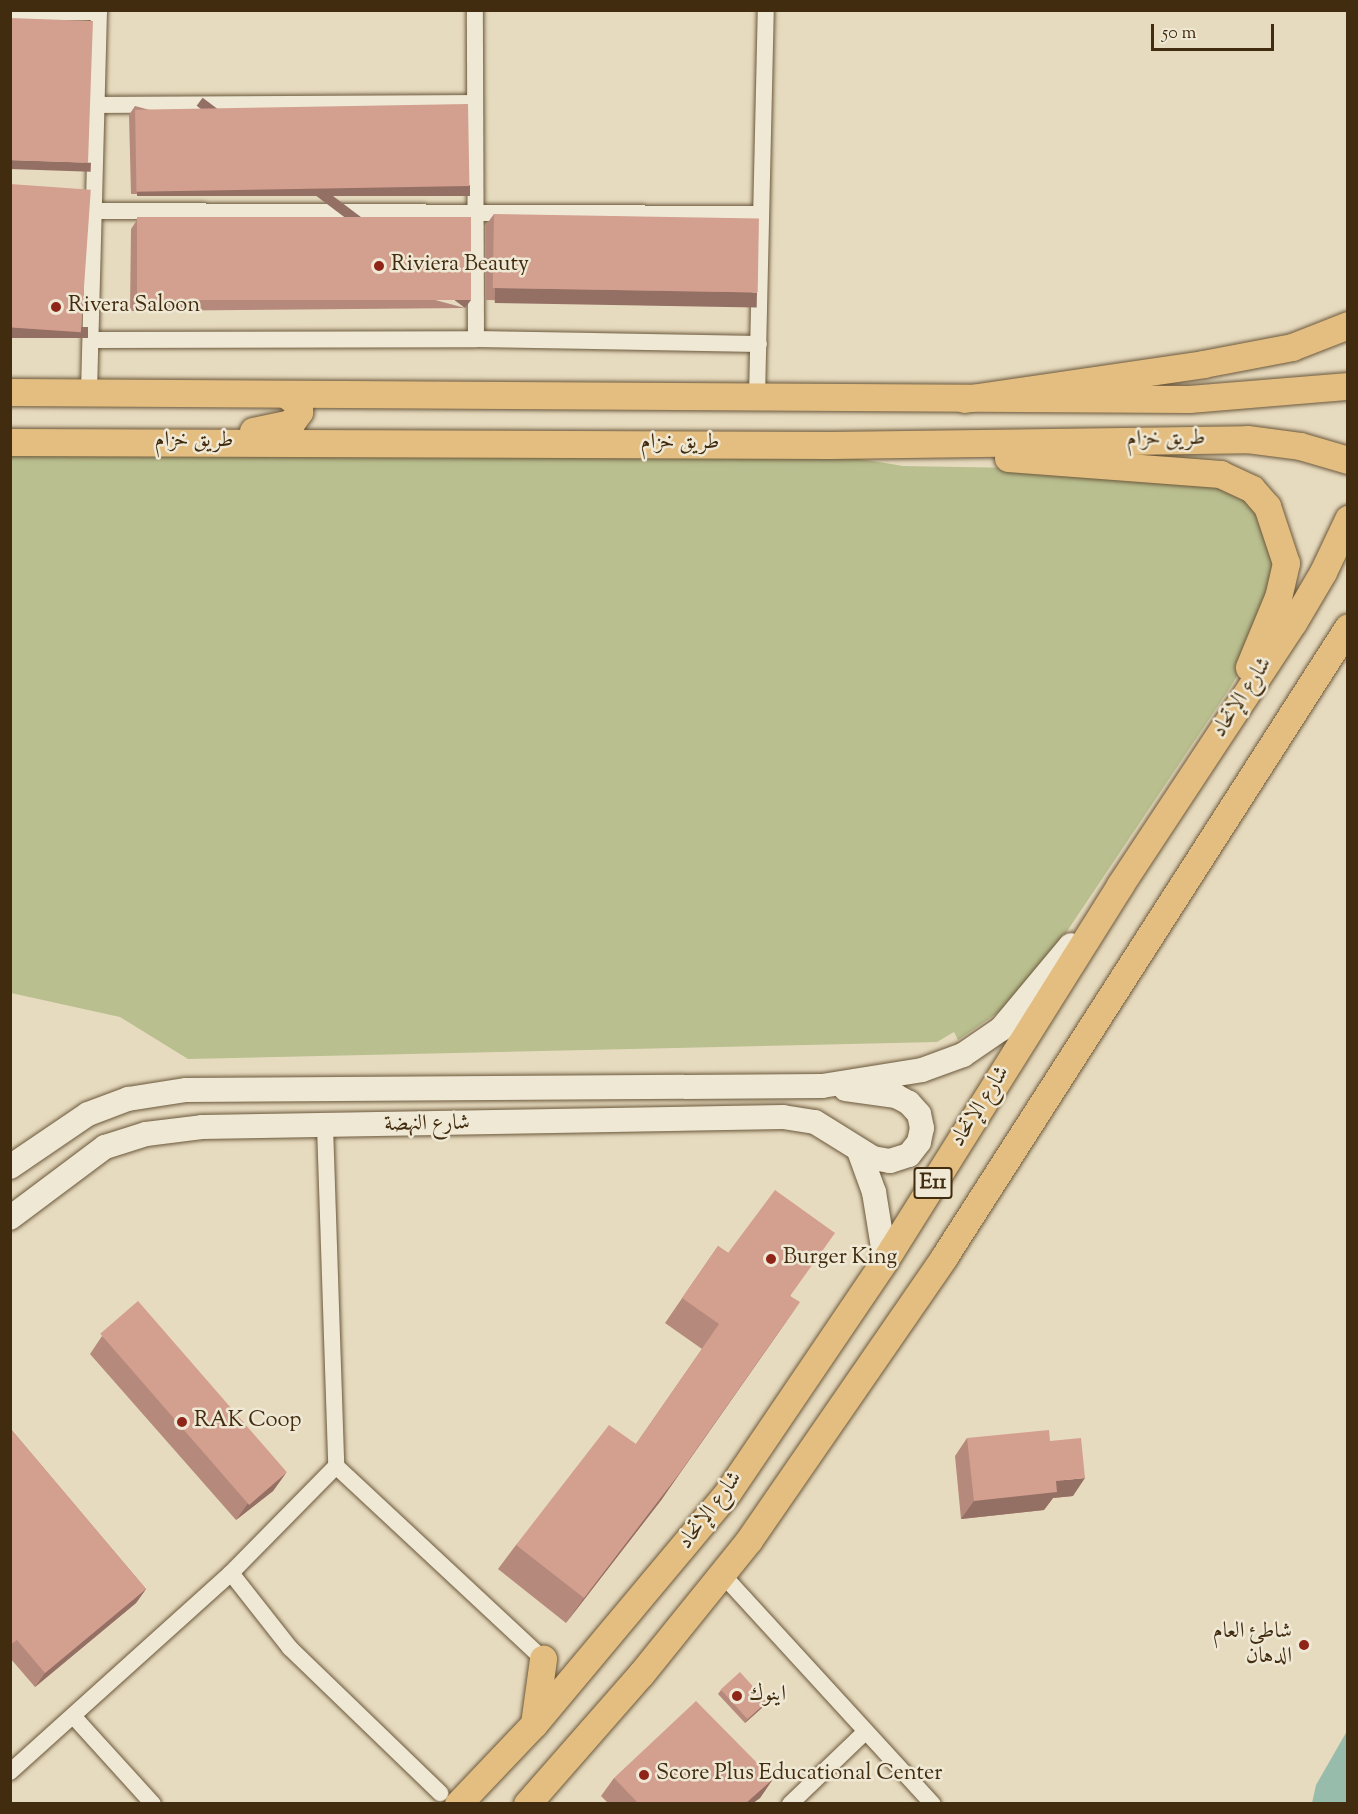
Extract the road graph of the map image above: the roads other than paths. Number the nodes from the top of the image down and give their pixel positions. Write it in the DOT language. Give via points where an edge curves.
graph roads {
  1 [pos="475,10"];
  2 [pos="766,10"];
  3 [pos="99,11"];
  4 [pos="10,12"];
  5 [pos="474,103"];
  6 [pos="97,105"];
  7 [pos="94,211"];
  8 [pos="477,212"];
  9 [pos="761,214"];
  10 [pos="1347,325"];
  11 [pos="476,339"];
  12 [pos="91,340"];
  13 [pos="759,344"];
  14 [pos="1347,386"];
  15 [pos="10,392"];
  16 [pos="89,392"];
  17 [pos="285,394"];
  18 [pos="758,398"];
  19 [pos="964,399"];
  20 [pos="10,442"];
  21 [pos="193,442"];
  22 [pos="830,445"];
  23 [pos="1347,460"];
  24 [pos="1347,519"];
  25 [pos="1347,627"];
  26 [pos="1223,729"];
  27 [pos="1120,885"];
  28 [pos="822,1086"];
  29 [pos="325,1126"];
  30 [pos="859,1151"];
  31 [pos="10,1167"];
  32 [pos="10,1218"];
  33 [pos="885,1260"];
  34 [pos="336,1466"];
  35 [pos="231,1573"];
  36 [pos="722,1574"];
  37 [pos="543,1659"];
  38 [pos="75,1718"];
  39 [pos="534,1724"];
  40 [pos="865,1732"];
  41 [pos="10,1772"];
  42 [pos="449,1798"];
  43 [pos="153,1803"];
  44 [pos="527,1803"];
  45 [pos="790,1803"];
  46 [pos="933,1803"];
  1 -- 5 [label="street"];
  2 -- 9 [label="street"];
  3 -- 4 [label="street"];
  3 -- 6 [label="street"];
  5 -- 6 [label="street"];
  5 -- 8 [label="street"];
  6 -- 7 [label="street"];
  7 -- 8 [label="street"];
  7 -- 12 [label="street"];
  8 -- 9 [label="street"];
  8 -- 11 [label="street"];
  9 -- 13 [label="street"];
  10 -- 19 [label="main road" via="1292,347"];
  11 -- 12 [label="street"];
  11 -- 13 [label="street"];
  12 -- 16 [label="street"];
  13 -- 18 [label="street"];
  14 -- 19 [label="main road, طريق خزام" via="1189,399"];
  15 -- 16 [label="main road, طريق خزام"];
  16 -- 17 [label="main road, طريق خزام"];
  17 -- 18 [label="main road, طريق خزام"];
  17 -- 21 [label="main road" via="299,404 299,412 291,423"];
  18 -- 19 [label="main road, طريق خزام"];
  20 -- 21 [label="main road, طريق خزام"];
  21 -- 22 [label="main road, طريق خزام"];
  22 -- 23 [label="main road, طريق خزام" via="1247,439 1300,446"];
  22 -- 26 [label="main road" via="1220,474 1252,489 1267,506 1286,563 1278,597"];
  24 -- 26 [label="main road, شارع الإتحاد / E11" via="1323,572"];
  25 -- 36 [label="main road, شارع الإتحاد / E11" via="944,1257"];
  26 -- 27 [label="main road, شارع الإتحاد / E11"];
  27 -- 28 [label="main road" via="1001,1029 963,1055 922,1070"];
  27 -- 33 [label="main road, شارع الإتحاد / E11"];
  28 -- 30 [label="main road, شارع النهضة" via="896,1096 919,1114 919,1142 909,1155 890,1161"];
  28 -- 31 [label="main road, شارع النهضة" via="186,1090 128,1099 88,1114"];
  29 -- 30 [label="main road, شارع النهضة" via="783,1117 815,1122"];
  29 -- 32 [label="main road, شارع النهضة" via="202,1127 146,1134 105,1147"];
  29 -- 34 [label="street"];
  30 -- 33 [label="main road" via="874,1192"];
  33 -- 39 [label="main road, شارع الإتحاد / E11" via="728,1492"];
  34 -- 35 [label="street"];
  34 -- 37 [label="street"];
  35 -- 38 [label="street"];
  35 -- 42 [label="street" via="290,1648"];
  36 -- 40 [label="street"];
  36 -- 44 [label="main road, شارع الإتحاد / E11"];
  37 -- 39 [label="main road"];
  38 -- 41 [label="street"];
  38 -- 43 [label="street"];
  39 -- 42 [label="main road, شارع الإتحاد / E11"];
  40 -- 45 [label="street"];
  40 -- 46 [label="street"];
}
